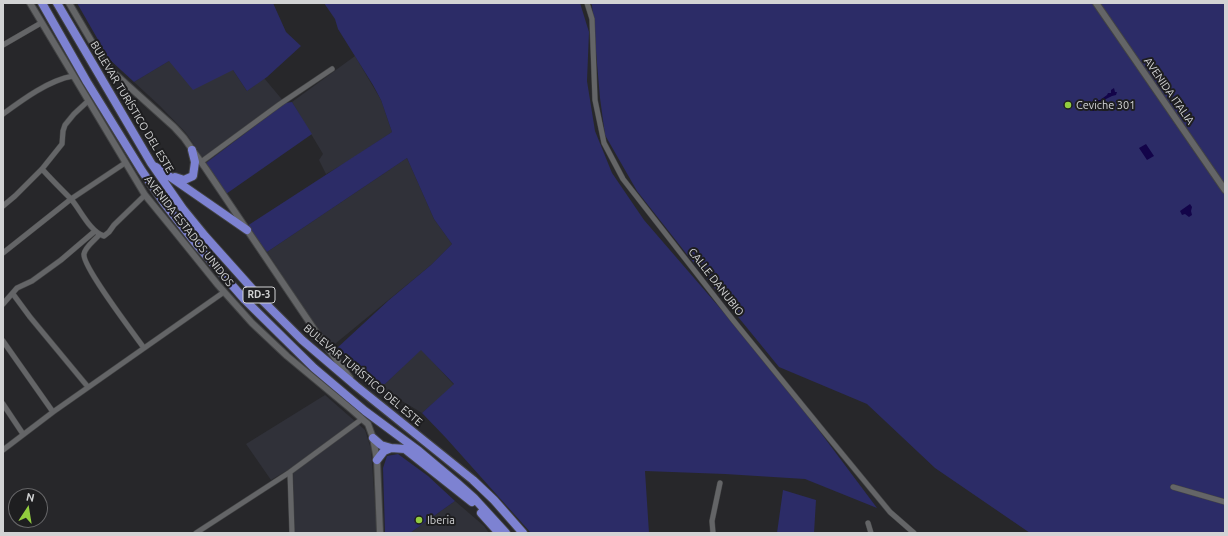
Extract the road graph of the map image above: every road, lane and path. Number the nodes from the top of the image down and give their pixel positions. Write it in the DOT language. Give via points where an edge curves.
graph roads {
  1 [pos="30,3"];
  2 [pos="42,3"];
  3 [pos="57,3"];
  4 [pos="69,3"];
  5 [pos="587,3"];
  6 [pos="1096,3"];
  7 [pos="41,23"];
  8 [pos="3,45"];
  9 [pos="332,69"];
  10 [pos="73,76"];
  11 [pos="88,101"];
  12 [pos="3,114"];
  13 [pos="192,150"];
  14 [pos="201,162"];
  15 [pos="125,163"];
  16 [pos="151,163"];
  17 [pos="42,169"];
  18 [pos="168,174"];
  19 [pos="1225,190"];
  20 [pos="145,195"];
  21 [pos="71,199"];
  22 [pos="3,206"];
  23 [pos="247,230"];
  24 [pos="97,233"];
  25 [pos="3,253"];
  26 [pos="224,292"];
  27 [pos="12,294"];
  28 [pos="3,304"];
  29 [pos="3,341"];
  30 [pos="144,348"];
  31 [pos="356,386"];
  32 [pos="88,388"];
  33 [pos="3,404"];
  34 [pos="53,412"];
  35 [pos="362,419"];
  36 [pos="24,434"];
  37 [pos="373,438"];
  38 [pos="391,448"];
  39 [pos="3,450"];
  40 [pos="376,460"];
  41 [pos="290,472"];
  42 [pos="720,483"];
  43 [pos="1173,487"];
  44 [pos="1225,502"];
  45 [pos="868,523"];
  46 [pos="196,533"];
  47 [pos="292,533"];
  48 [pos="380,533"];
  49 [pos="499,533"];
  50 [pos="506,533"];
  51 [pos="523,533"];
  52 [pos="713,533"];
  53 [pos="871,533"];
  54 [pos="914,533"];
  1 -- 7 [label="street, AVENIDA ESTADOS UNIDOS"];
  2 -- 50 [label="highway, BULEVAR TURÍSTICO DEL ESTE / RD-3" via="142,171 202,251 245,300 314,368 462,487"];
  3 -- 16 [label="highway, BULEVAR TURÍSTICO DEL ESTE / RD-3"];
  4 -- 13 [label="street" via="103,61 174,127"];
  5 -- 54 [label="street, CALLE DANUBIO" via="592,18 595,100 604,143 623,179 848,462 890,512"];
  6 -- 19 [label="street, AVENIDA ITALIA"];
  7 -- 8 [label="street"];
  7 -- 10 [label="street, AVENIDA ESTADOS UNIDOS"];
  9 -- 14 [label="street"];
  10 -- 11 [label="street, AVENIDA ESTADOS UNIDOS"];
  10 -- 12 [label="street" via="48,84"];
  11 -- 15 [label="street, AVENIDA ESTADOS UNIDOS"];
  11 -- 17 [label="street" via="65,125 62,144"];
  13 -- 14 [label="street"];
  13 -- 18 [label="highway" via="195,162 193,176 184,180"];
  14 -- 23 [label="street"];
  15 -- 20 [label="street, AVENIDA ESTADOS UNIDOS"];
  15 -- 21 [label="street"];
  16 -- 18 [label="highway"];
  16 -- 31 [label="highway, BULEVAR TURÍSTICO DEL ESTE / RD-3" via="183,209 264,302 302,340"];
  17 -- 21 [label="street"];
  17 -- 22 [label="street"];
  18 -- 23 [label="highway"];
  20 -- 24 [label="street" via="104,236"];
  20 -- 26 [label="street, AVENIDA ESTADOS UNIDOS"];
  21 -- 24 [label="street"];
  21 -- 25 [label="street"];
  23 -- 31 [label="street"];
  24 -- 27 [label="street"];
  24 -- 30 [label="street" via="84,252 85,262"];
  26 -- 30 [label="street"];
  26 -- 35 [label="street, AVENIDA ESTADOS UNIDOS" via="287,356"];
  27 -- 28 [label="street"];
  27 -- 32 [label="street"];
  29 -- 34 [label="street"];
  30 -- 32 [label="street"];
  31 -- 51 [label="highway, BULEVAR TURÍSTICO DEL ESTE / RD-3" via="473,480"];
  32 -- 34 [label="street"];
  33 -- 36 [label="street"];
  34 -- 36 [label="street"];
  35 -- 37 [label="street, AVENIDA ESTADOS UNIDOS" via="368,424"];
  35 -- 41 [label="street"];
  36 -- 39 [label="street"];
  37 -- 38 [label="highway" via="380,445"];
  37 -- 40 [label="street, AVENIDA ESTADOS UNIDOS"];
  38 -- 40 [label="highway" via="384,451"];
  38 -- 49 [label="highway" via="405,449 471,502"];
  40 -- 48 [label="street, AVENIDA ESTADOS UNIDOS"];
  41 -- 46 [label="street"];
  41 -- 47 [label="street"];
  42 -- 52 [label="street" via="712,522"];
  43 -- 44 [label="street"];
  45 -- 53 [label="street"];
}
